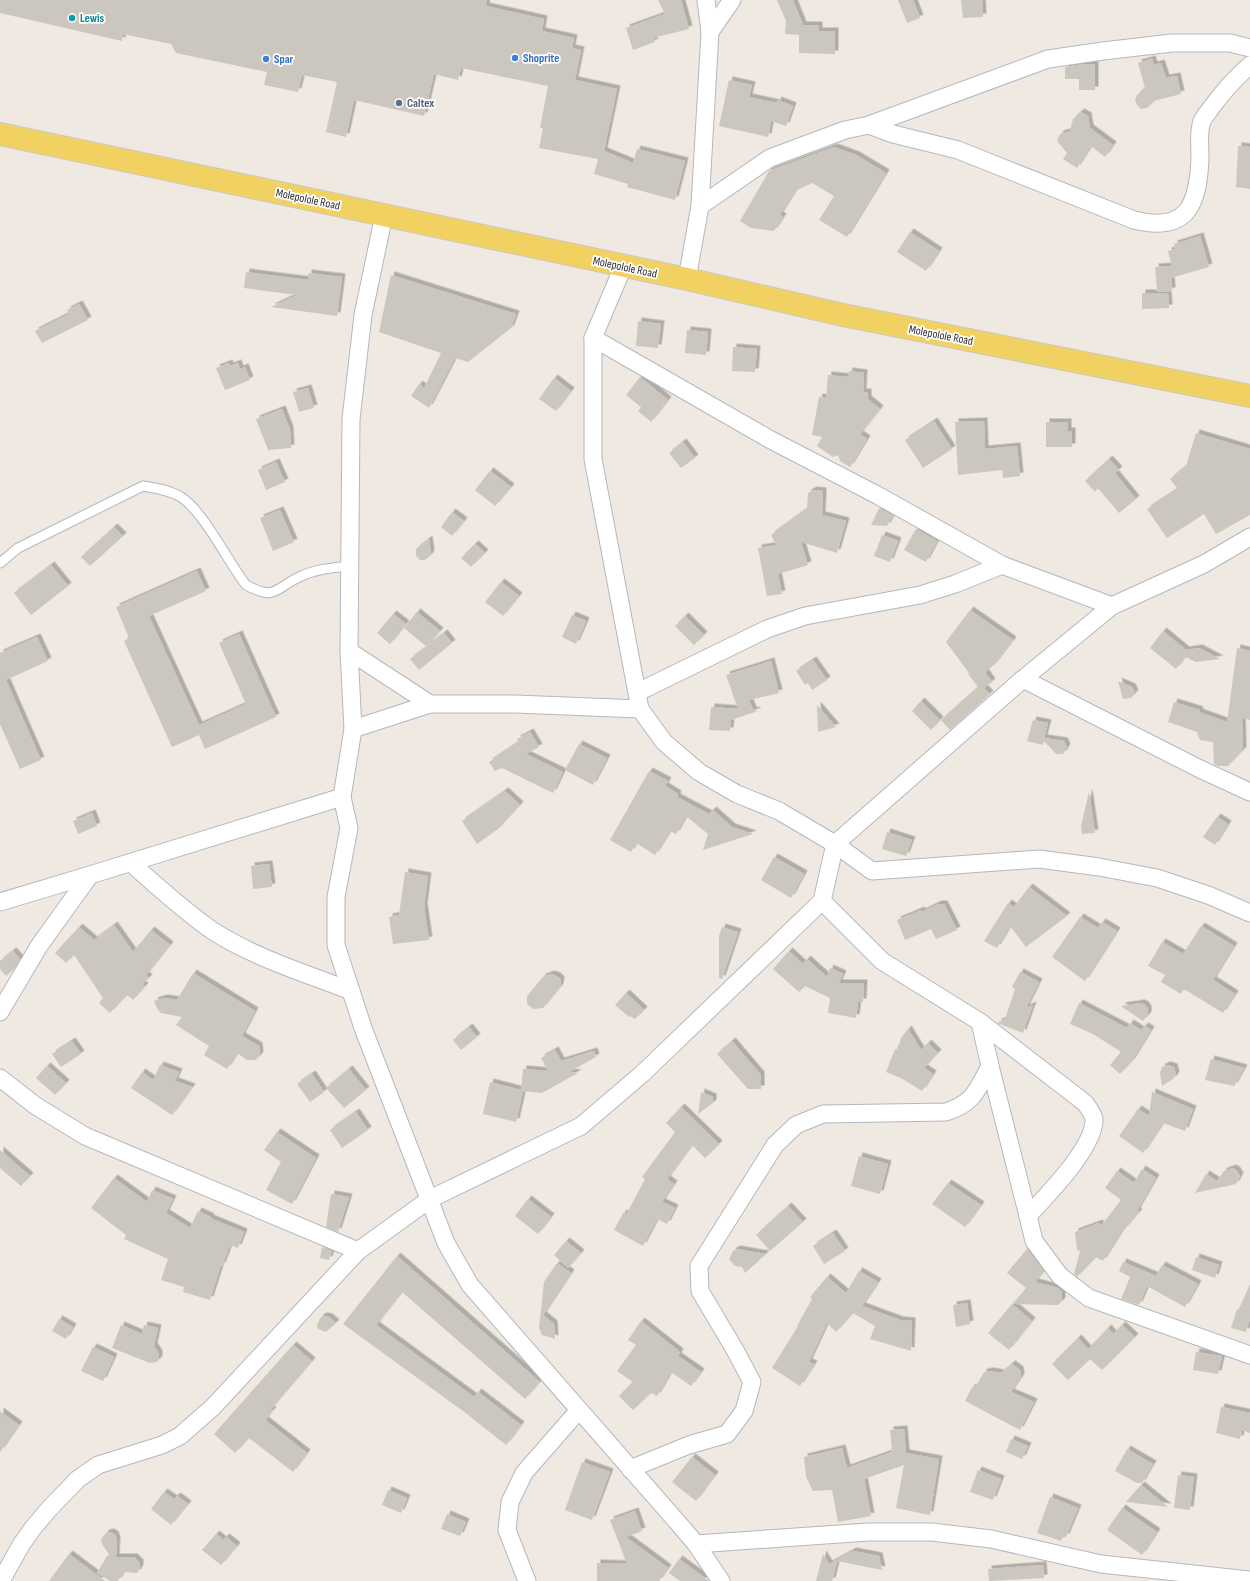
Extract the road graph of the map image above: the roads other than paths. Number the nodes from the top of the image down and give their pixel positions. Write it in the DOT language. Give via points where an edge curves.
graph roads {
  1 [pos="706,0"];
  2 [pos="732,0"];
  3 [pos="710,32"];
  4 [pos="1250,48"];
  5 [pos="1250,65"];
  6 [pos="869,125"];
  7 [pos="0,134"];
  8 [pos="700,206"];
  9 [pos="384,215"];
  10 [pos="623,267"];
  11 [pos="687,280"];
  12 [pos="593,338"];
  13 [pos="1250,396"];
  14 [pos="1250,537"];
  15 [pos="0,563"];
  16 [pos="1002,565"];
  17 [pos="350,566"];
  18 [pos="1112,606"];
  19 [pos="349,652"];
  20 [pos="1023,679"];
  21 [pos="638,692"];
  22 [pos="430,704"];
  23 [pos="640,709"];
  24 [pos="352,729"];
  25 [pos="1250,792"];
  26 [pos="342,796"];
  27 [pos="835,844"];
  28 [pos="131,863"];
  29 [pos="90,875"];
  30 [pos="822,901"];
  31 [pos="0,902"];
  32 [pos="1250,913"];
  33 [pos="351,990"];
  34 [pos="0,1012"];
  35 [pos="980,1022"];
  36 [pos="990,1066"];
  37 [pos="0,1078"];
  38 [pos="430,1199"];
  39 [pos="1028,1216"];
  40 [pos="358,1251"];
  41 [pos="1250,1355"];
  42 [pos="579,1410"];
  43 [pos="630,1469"];
  44 [pos="696,1544"];
  45 [pos="1250,1580"];
  46 [pos="1,1581"];
  47 [pos="527,1581"];
  48 [pos="720,1581"];
  1 -- 3 [label="street"];
  2 -- 3 [label="street"];
  3 -- 8 [label="street"];
  4 -- 6 [label="street" via="1230,43 1172,43 1102,50 1048,59"];
  5 -- 6 [label="street" via="1228,84 1202,121 1198,179 1193,199 1187,211 1178,220 1164,224 1148,224 1134,220 958,150 893,134"];
  6 -- 8 [label="street" via="845,130 770,158"];
  7 -- 9 [label="main road, Molepolole Road"];
  8 -- 11 [label="street"];
  9 -- 10 [label="main road, Molepolole Road"];
  9 -- 17 [label="street" via="363,315 351,419"];
  10 -- 11 [label="main road, Molepolole Road"];
  10 -- 12 [label="street"];
  11 -- 13 [label="main road, Molepolole Road" via="843,315"];
  12 -- 16 [label="street" via="771,440 879,496"];
  12 -- 21 [label="street" via="593,459"];
  14 -- 18 [label="street" via="1204,564"];
  15 -- 17 [label="lane" via="18,548 143,486 180,496 194,508 246,586 259,592 279,591 298,577 320,569"];
  16 -- 18 [label="street"];
  16 -- 21 [label="street" via="920,595 835,609 767,629"];
  17 -- 19 [label="street"];
  18 -- 20 [label="street"];
  19 -- 22 [label="street"];
  19 -- 24 [label="street"];
  20 -- 25 [label="street"];
  20 -- 27 [label="street"];
  21 -- 23 [label="street"];
  22 -- 23 [label="street" via="516,704"];
  22 -- 24 [label="street"];
  23 -- 27 [label="street" via="664,742 699,772 737,794 779,811"];
  24 -- 26 [label="street"];
  26 -- 28 [label="street"];
  26 -- 33 [label="street" via="349,828 336,897 336,945"];
  27 -- 30 [label="street"];
  27 -- 32 [label="street" via="872,871 1039,859 1099,866 1157,878 1208,895"];
  28 -- 29 [label="street"];
  28 -- 33 [label="street" via="174,901 214,931 261,956"];
  29 -- 31 [label="street"];
  29 -- 34 [label="street" via="39,946"];
  30 -- 35 [label="street" via="882,961"];
  30 -- 38 [label="street" via="642,1074 581,1126"];
  33 -- 38 [label="street" via="363,1028"];
  35 -- 36 [label="street"];
  35 -- 39 [label="street" via="1085,1103 1094,1118 1093,1132 1075,1162"];
  36 -- 39 [label="street"];
  36 -- 43 [label="street" via="976,1093 962,1107 946,1112 823,1114 796,1125 775,1145 699,1266 700,1291 752,1382 744,1411 727,1434 689,1445"];
  37 -- 40 [label="street" via="36,1106 85,1136"];
  38 -- 40 [label="street"];
  38 -- 42 [label="street" via="446,1243 470,1285"];
  39 -- 41 [label="street" via="1034,1241 1060,1276 1089,1298"];
  40 -- 46 [label="street" via="213,1407 180,1436 162,1445 98,1465 78,1479 33,1528"];
  42 -- 43 [label="street"];
  42 -- 47 [label="street" via="524,1473 510,1502 507,1530"];
  43 -- 44 [label="street"];
  44 -- 45 [label="street" via="868,1532 932,1532 991,1539 1101,1564"];
  44 -- 48 [label="street"];
}
